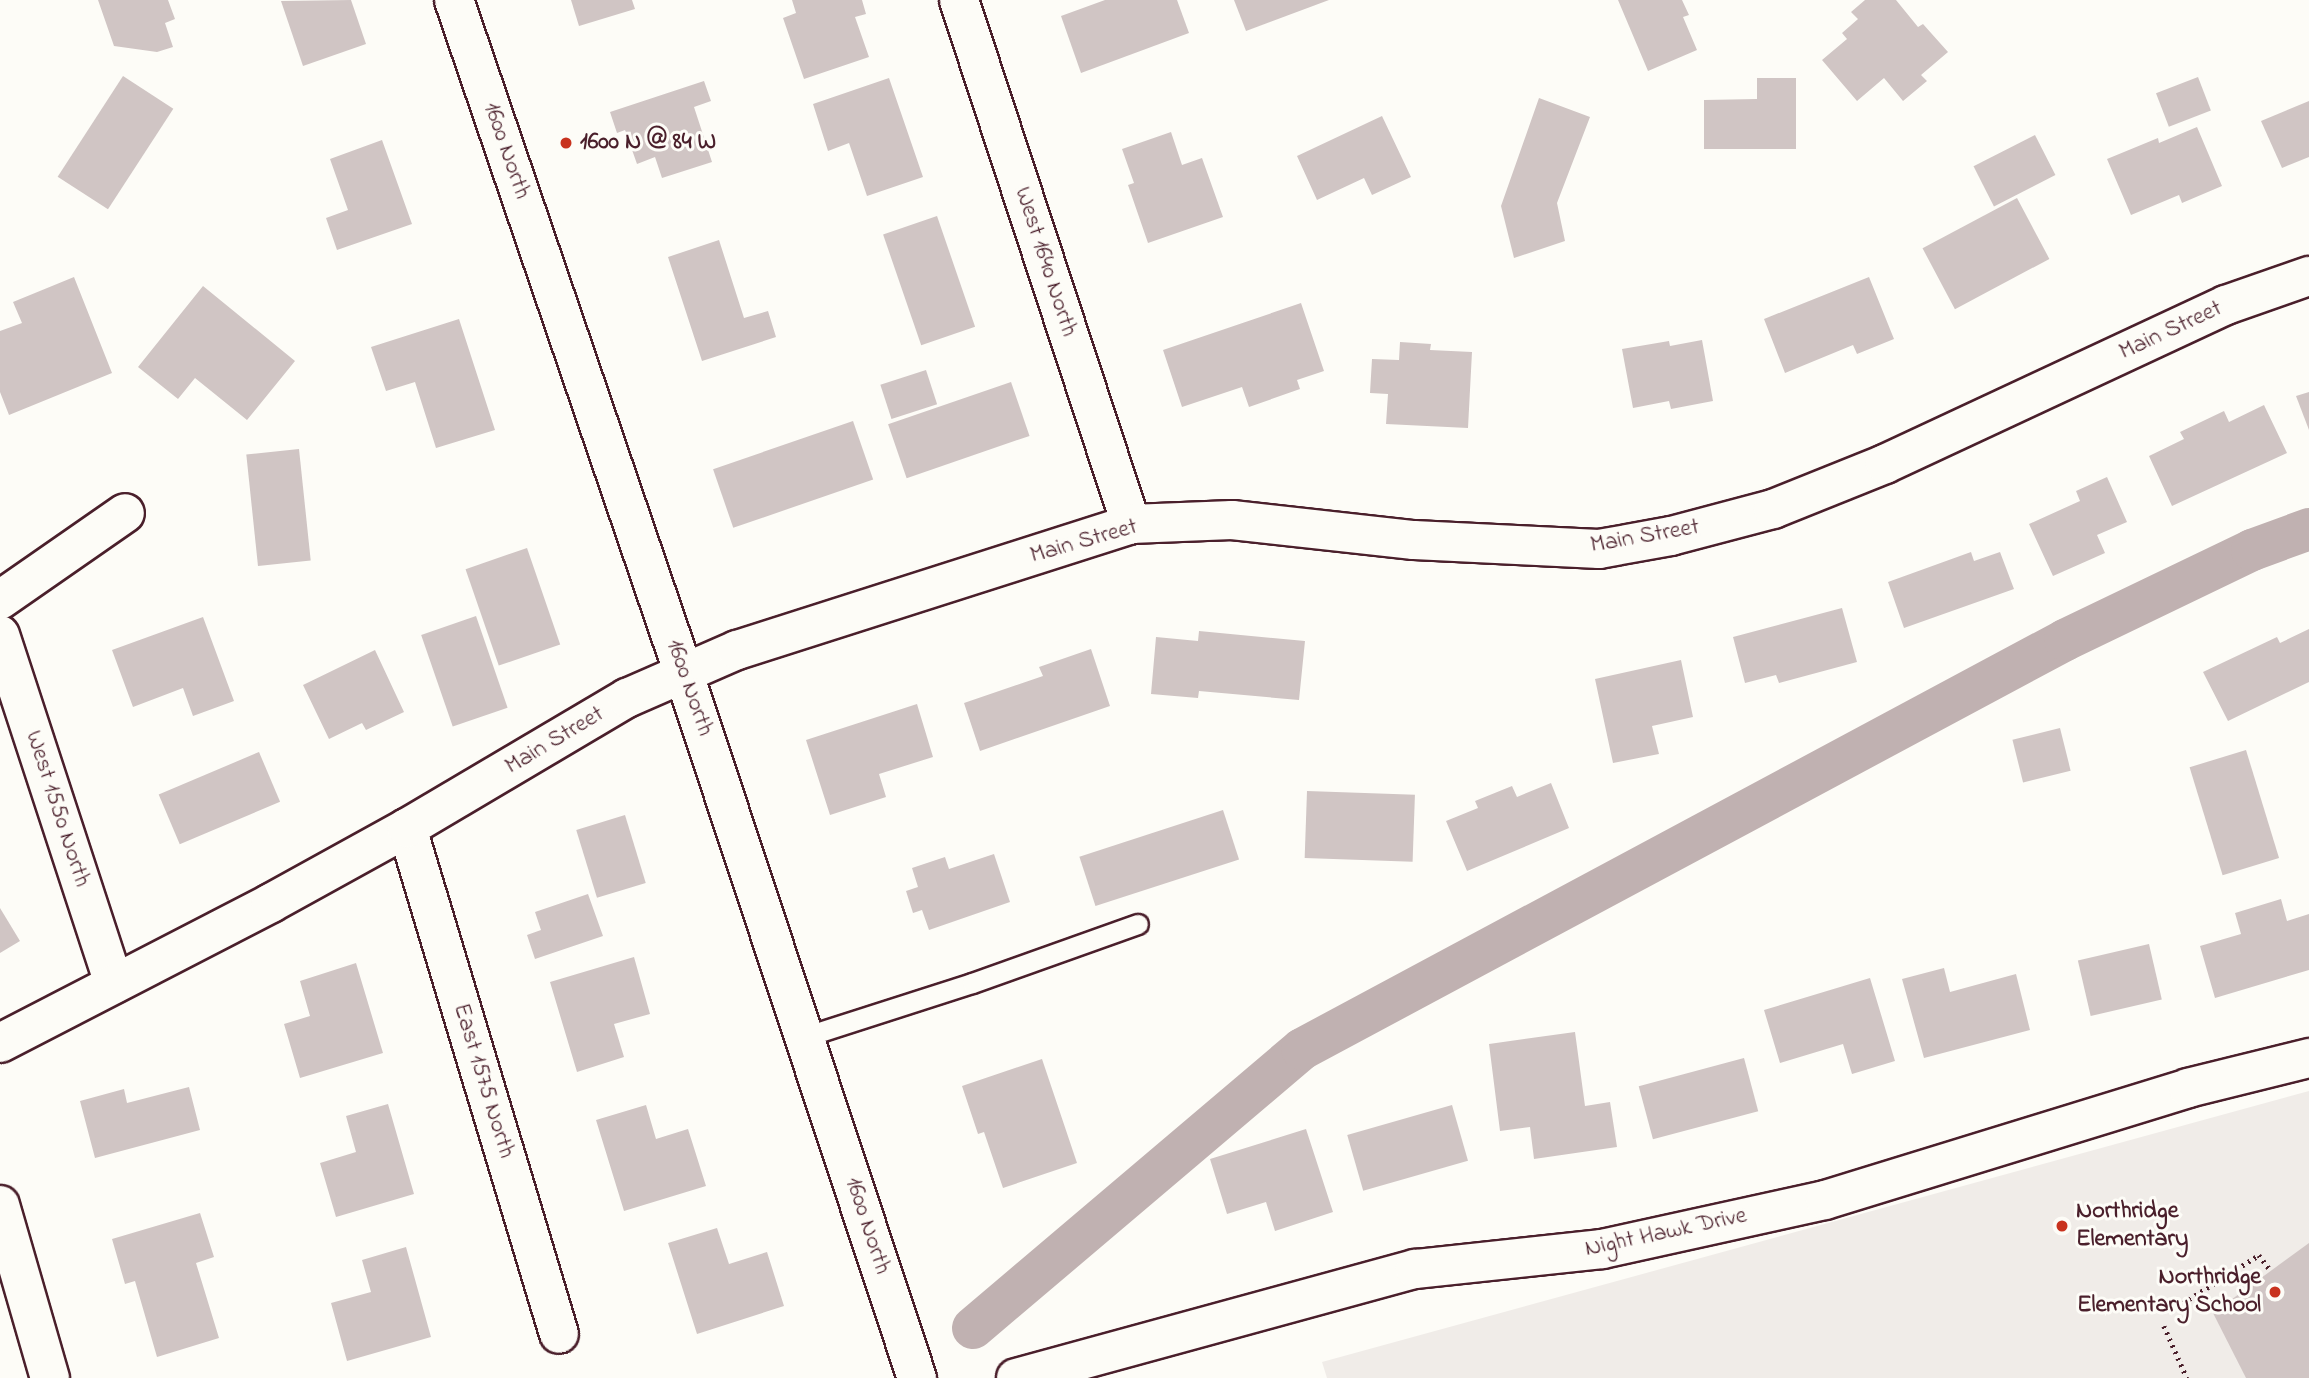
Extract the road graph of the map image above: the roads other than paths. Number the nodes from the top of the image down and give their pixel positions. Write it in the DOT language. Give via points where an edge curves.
graph roads {
  1 [pos="454,0"];
  2 [pos="959,0"];
  3 [pos="2309,275"];
  4 [pos="125,513"];
  5 [pos="1131,524"];
  6 [pos="0,600"];
  7 [pos="0,635"];
  8 [pos="683,671"];
  9 [pos="407,828"];
  10 [pos="1139,924"];
  11 [pos="114,984"];
  12 [pos="804,1037"];
  13 [pos="0,1042"];
  14 [pos="2309,1058"];
  15 [pos="0,1205"];
  16 [pos="559,1334"];
  17 [pos="50,1378"];
  18 [pos="917,1378"];
  19 [pos="1016,1378"];
  1 -- 8 [label="street, 1600 North"];
  2 -- 5 [label="street, West 1640 North"];
  3 -- 5 [label="street, Main Street" via="2226,305 1885,464 1773,509 1671,536 1599,549 1414,540 1232,520"];
  4 -- 6 [label="street"];
  5 -- 8 [label="street, Main Street"];
  7 -- 11 [label="street, West 1550 North"];
  8 -- 9 [label="street, Main Street" via="627,698"];
  8 -- 12 [label="street, 1600 North"];
  9 -- 11 [label="street, Main Street"];
  9 -- 16 [label="street, East 1575 North"];
  10 -- 12 [label="lane"];
  11 -- 13 [label="street, Main Street"];
  12 -- 18 [label="street, 1600 North"];
  14 -- 19 [label="street, Night Hawk Drive" via="2188,1088 1825,1200 1602,1249 1415,1269"];
  15 -- 17 [label="street"];
}
